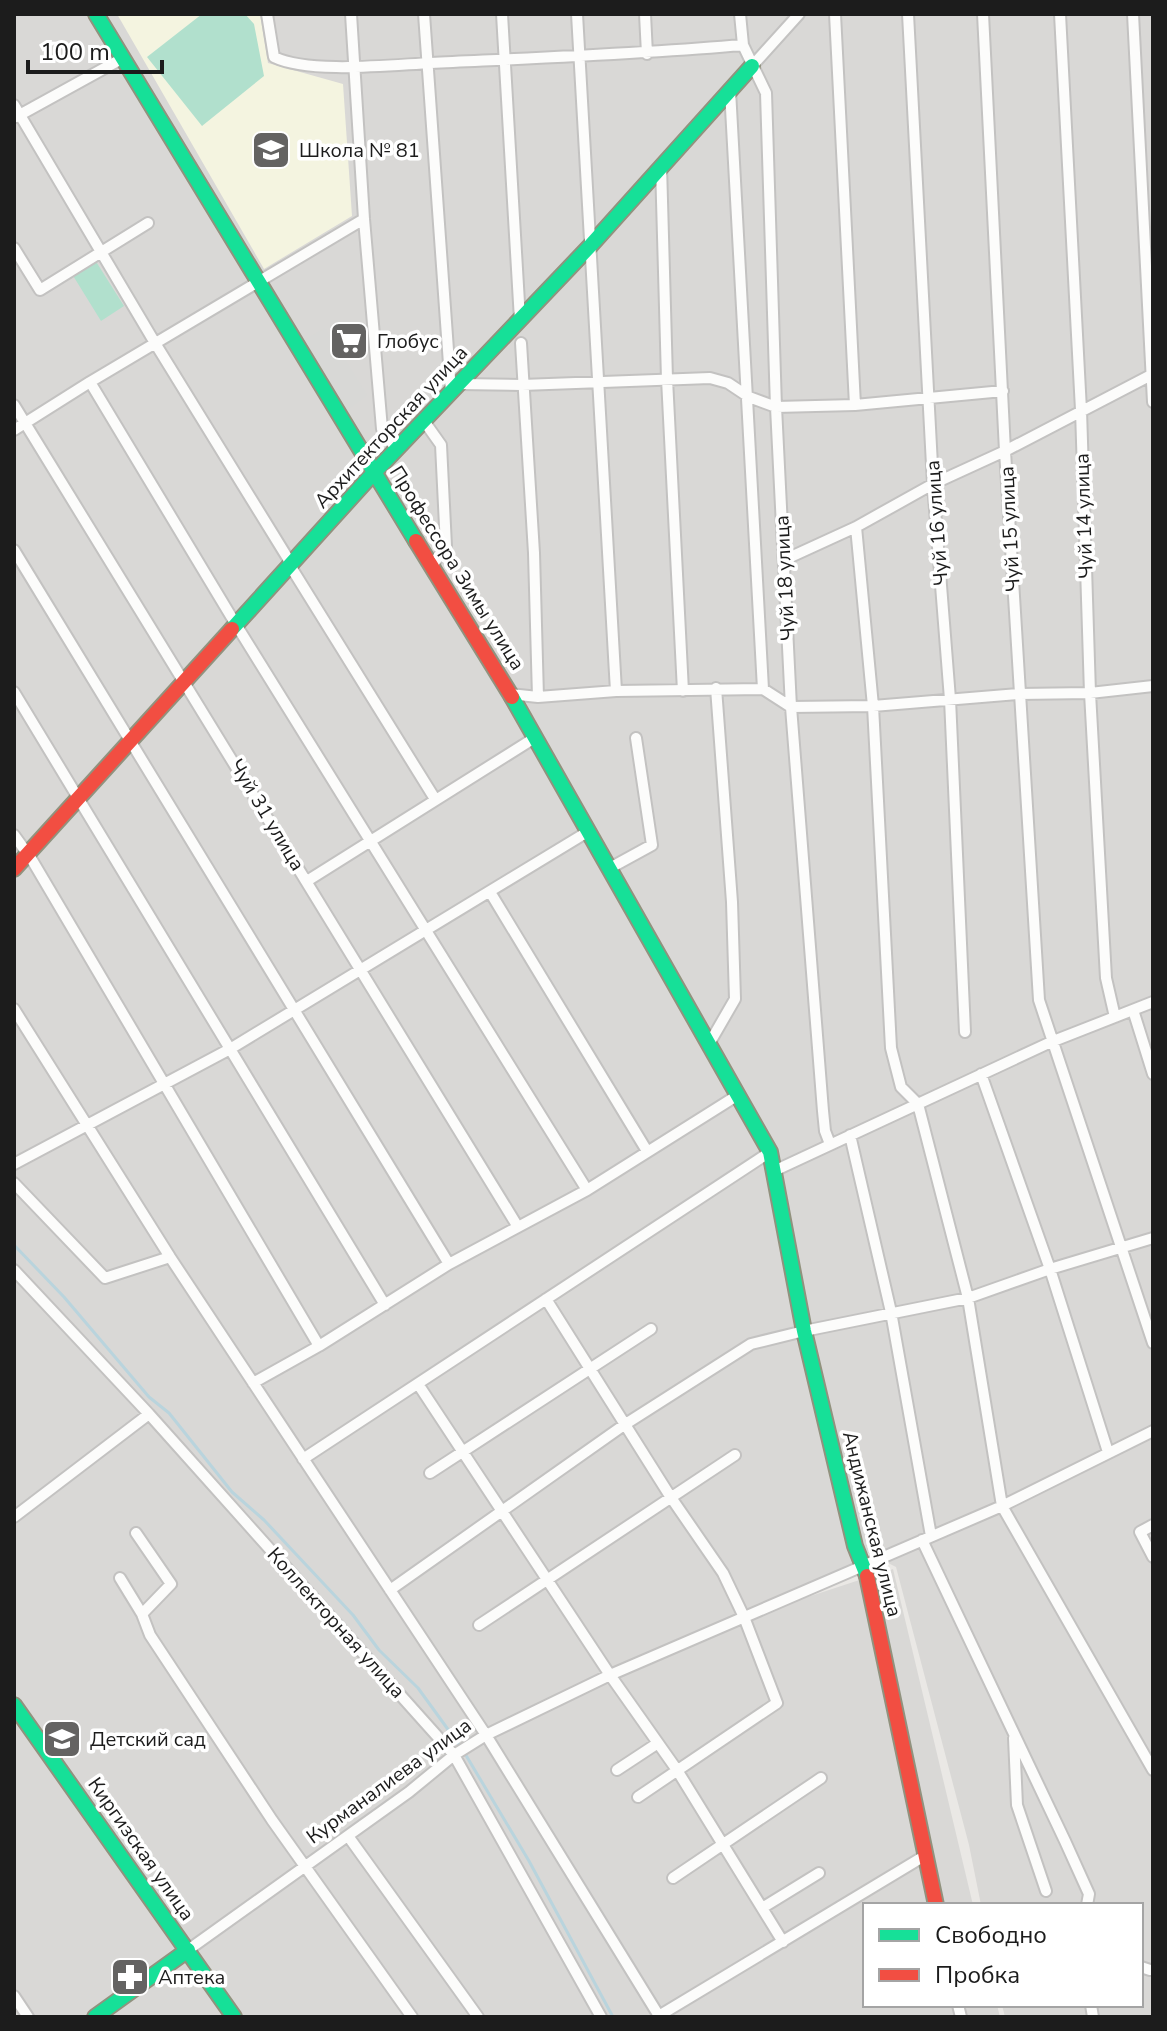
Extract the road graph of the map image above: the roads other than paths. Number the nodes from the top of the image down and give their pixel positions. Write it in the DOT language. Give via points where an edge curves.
graph roads {
  1 [pos="96,14"];
  2 [pos="267,14"];
  3 [pos="351,14"];
  4 [pos="424,14"];
  5 [pos="502,14"];
  6 [pos="577,14"];
  7 [pos="645,14"];
  8 [pos="740,14"];
  9 [pos="799,14"];
  10 [pos="835,14"];
  11 [pos="908,14"];
  12 [pos="983,14"];
  13 [pos="1060,14"];
  14 [pos="1133,14"];
  15 [pos="743,45"];
  16 [pos="647,54"];
  17 [pos="579,57"];
  18 [pos="123,58"];
  19 [pos="505,60"];
  20 [pos="426,63"];
  21 [pos="353,66"];
  22 [pos="752,66"];
  23 [pos="730,90"];
  24 [pos="16,112"];
  25 [pos="661,165"];
  26 [pos="364,219"];
  27 [pos="148,223"];
  28 [pos="591,245"];
  29 [pos="14,248"];
  30 [pos="102,252"];
  31 [pos="257,282"];
  32 [pos="520,320"];
  33 [pos="155,343"];
  34 [pos="521,343"];
  35 [pos="1153,374"];
  36 [pos="667,379"];
  37 [pos="90,382"];
  38 [pos="598,382"];
  39 [pos="522,385"];
  40 [pos="455,388"];
  41 [pos="1003,391"];
  42 [pos="749,397"];
  43 [pos="930,397"];
  44 [pos="1153,402"];
  45 [pos="14,405"];
  46 [pos="855,405"];
  47 [pos="776,407"];
  48 [pos="1081,410"];
  49 [pos="424,421"];
  50 [pos="25,423"];
  51 [pos="14,430"];
  52 [pos="397,450"];
  53 [pos="1005,451"];
  54 [pos="375,473"];
  55 [pos="933,484"];
  56 [pos="856,527"];
  57 [pos="14,550"];
  58 [pos="784,560"];
  59 [pos="291,564"];
  60 [pos="432,566"];
  61 [pos="236,624"];
  62 [pos="185,682"];
  63 [pos="1153,686"];
  64 [pos="716,688"];
  65 [pos="763,689"];
  66 [pos="616,691"];
  67 [pos="683,691"];
  68 [pos="14,692"];
  69 [pos="1090,693"];
  70 [pos="510,694"];
  71 [pos="1019,694"];
  72 [pos="538,697"];
  73 [pos="950,699"];
  74 [pos="873,706"];
  75 [pos="791,707"];
  76 [pos="536,737"];
  77 [pos="636,738"];
  78 [pos="130,741"];
  79 [pos="78,799"];
  80 [pos="435,799"];
  81 [pos="589,831"];
  82 [pos="14,835"];
  83 [pos="372,841"];
  84 [pos="28,854"];
  85 [pos="610,868"];
  86 [pos="14,869"];
  87 [pos="307,881"];
  88 [pos="490,892"];
  89 [pos="427,930"];
  90 [pos="361,970"];
  91 [pos="1153,1002"];
  92 [pos="14,1009"];
  93 [pos="294,1010"];
  94 [pos="1133,1010"];
  95 [pos="1115,1017"];
  96 [pos="965,1032"];
  97 [pos="1051,1042"];
  98 [pos="709,1044"];
  99 [pos="230,1049"];
  100 [pos="981,1074"];
  101 [pos="1153,1074"];
  102 [pos="165,1083"];
  103 [pos="738,1095"];
  104 [pos="918,1104"];
  105 [pos="87,1123"];
  106 [pos="850,1135"];
  107 [pos="830,1144"];
  108 [pos="647,1151"];
  109 [pos="770,1152"];
  110 [pos="14,1164"];
  111 [pos="774,1171"];
  112 [pos="14,1183"];
  113 [pos="587,1190"];
  114 [pos="518,1227"];
  115 [pos="1153,1238"];
  116 [pos="1120,1249"];
  117 [pos="170,1257"];
  118 [pos="449,1264"];
  119 [pos="1050,1269"];
  120 [pos="14,1270"];
  121 [pos="968,1298"];
  122 [pos="546,1299"];
  123 [pos="385,1305"];
  124 [pos="891,1312"];
  125 [pos="651,1329"];
  126 [pos="804,1331"];
  127 [pos="1153,1343"];
  128 [pos="319,1346"];
  129 [pos="589,1369"];
  130 [pos="253,1383"];
  131 [pos="418,1384"];
  132 [pos="149,1414"];
  133 [pos="624,1425"];
  134 [pos="1153,1431"];
  135 [pos="462,1451"];
  136 [pos="1108,1452"];
  137 [pos="735,1455"];
  138 [pos="303,1459"];
  139 [pos="430,1473"];
  140 [pos="670,1496"];
  141 [pos="1002,1506"];
  142 [pos="16,1511"];
  143 [pos="502,1511"];
  144 [pos="1153,1525"];
  145 [pos="136,1533"];
  146 [pos="927,1538"];
  147 [pos="1153,1557"];
  148 [pos="865,1565"];
  149 [pos="120,1578"];
  150 [pos="548,1580"];
  151 [pos="390,1590"];
  152 [pos="142,1614"];
  153 [pos="744,1617"];
  154 [pos="479,1625"];
  155 [pos="610,1675"];
  156 [pos="14,1705"];
  157 [pos="1014,1733"];
  158 [pos="486,1735"];
  159 [pos="658,1743"];
  160 [pos="454,1755"];
  161 [pos="617,1770"];
  162 [pos="677,1770"];
  163 [pos="1153,1770"];
  164 [pos="821,1778"];
  165 [pos="638,1797"];
  166 [pos="348,1836"];
  167 [pos="723,1845"];
  168 [pos="926,1855"];
  169 [pos="306,1866"];
  170 [pos="819,1873"];
  171 [pos="673,1878"];
  172 [pos="1046,1891"];
  173 [pos="936,1903"];
  174 [pos="1087,1903"];
  175 [pos="762,1908"];
  176 [pos="783,1942"];
  177 [pos="188,1950"];
  178 [pos="14,1996"];
  179 [pos="658,2016"];
  180 [pos="28,2017"];
  181 [pos="95,2017"];
  182 [pos="234,2017"];
  183 [pos="412,2017"];
  184 [pos="478,2017"];
  185 [pos="601,2017"];
  1 -- 18 [label="street, Профессора Зимы улица"];
  2 -- 21 [label="street" via="274,57 288,64"];
  3 -- 21 [label="street"];
  4 -- 20 [label="street"];
  5 -- 19 [label="street"];
  6 -- 17 [label="street"];
  7 -- 16 [label="street"];
  8 -- 15 [label="street, Чуй 18 улица"];
  9 -- 22 [label="street, Архитекторская улица"];
  10 -- 46 [label="street"];
  11 -- 43 [label="street, Чуй 16 улица"];
  12 -- 41 [label="street, Чуй 15 улица"];
  13 -- 48 [label="street, Чуй 14 улица"];
  14 -- 35 [label="street"];
  15 -- 16 [label="street"];
  15 -- 22 [label="street, Чуй 18 улица"];
  16 -- 17 [label="street"];
  17 -- 19 [label="street"];
  17 -- 28 [label="street"];
  18 -- 24 [label="street"];
  18 -- 31 [label="street, Профессора Зимы улица"];
  19 -- 20 [label="street"];
  19 -- 32 [label="street"];
  20 -- 21 [label="street"];
  20 -- 40 [label="street"];
  21 -- 26 [label="street"];
  22 -- 23 [label="street, Архитекторская улица"];
  22 -- 47 [label="street, Чуй 18 улица" via="766,93"];
  23 -- 25 [label="street, Архитекторская улица"];
  23 -- 42 [label="street"];
  24 -- 30 [label="street"];
  25 -- 28 [label="street, Архитекторская улица"];
  25 -- 36 [label="street"];
  26 -- 31 [label="street"];
  26 -- 52 [label="street" via="382,429"];
  27 -- 30 [label="street"];
  28 -- 32 [label="street, Архитекторская улица"];
  28 -- 38 [label="street"];
  29 -- 30 [label="street" via="40,290"];
  30 -- 33 [label="street"];
  31 -- 33 [label="street"];
  31 -- 54 [label="street, Профессора Зимы улица"];
  32 -- 40 [label="street, Архитекторская улица"];
  33 -- 37 [label="street"];
  33 -- 59 [label="street"];
  34 -- 39 [label="street"];
  35 -- 44 [label="street"];
  35 -- 48 [label="street"];
  36 -- 38 [label="street"];
  36 -- 42 [label="street" via="710,378"];
  36 -- 67 [label="street"];
  37 -- 50 [label="street"];
  37 -- 61 [label="street"];
  38 -- 39 [label="street"];
  38 -- 66 [label="street"];
  39 -- 40 [label="street"];
  39 -- 72 [label="street"];
  40 -- 49 [label="street, Архитекторская улица"];
  41 -- 43 [label="street"];
  41 -- 53 [label="street, Чуй 15 улица"];
  42 -- 47 [label="street"];
  42 -- 65 [label="street"];
  43 -- 46 [label="street"];
  43 -- 55 [label="street, Чуй 16 улица"];
  45 -- 50 [label="street, Чуй 31 улица"];
  46 -- 47 [label="street"];
  47 -- 58 [label="street, Чуй 18 улица"];
  48 -- 53 [label="street"];
  48 -- 69 [label="street, Чуй 14 улица"];
  49 -- 52 [label="street, Архитекторская улица"];
  49 -- 60 [label="street" via="441,445 442,459 446,546"];
  50 -- 51 [label="street"];
  50 -- 62 [label="street, Чуй 31 улица"];
  52 -- 54 [label="street, Архитекторская улица"];
  53 -- 55 [label="street"];
  53 -- 71 [label="street, Чуй 15 улица"];
  54 -- 59 [label="street, Архитекторская улица"];
  54 -- 60 [label="street, Профессора Зимы улица"];
  55 -- 56 [label="street"];
  55 -- 73 [label="street, Чуй 16 улица"];
  56 -- 58 [label="street"];
  56 -- 74 [label="street"];
  57 -- 78 [label="street"];
  58 -- 75 [label="street, Чуй 18 улица"];
  59 -- 61 [label="street, Архитекторская улица"];
  59 -- 80 [label="street"];
  60 -- 70 [label="street, Профессора Зимы улица"];
  61 -- 62 [label="street, Архитекторская улица"];
  61 -- 83 [label="street"];
  62 -- 78 [label="street, Архитекторская улица"];
  62 -- 87 [label="street, Чуй 31 улица"];
  63 -- 69 [label="street"];
  64 -- 65 [label="street"];
  64 -- 67 [label="street"];
  64 -- 98 [label="street" via="735,999"];
  65 -- 75 [label="street"];
  66 -- 67 [label="street"];
  66 -- 72 [label="street"];
  68 -- 79 [label="street"];
  69 -- 71 [label="street"];
  69 -- 95 [label="street, Чуй 14 улица" via="1106,978"];
  70 -- 72 [label="street"];
  70 -- 76 [label="street, Профессора Зимы улица"];
  71 -- 73 [label="street"];
  71 -- 97 [label="street, Чуй 15 улица" via="1039,1000"];
  73 -- 74 [label="street"];
  73 -- 96 [label="street, Чуй 16 улица"];
  74 -- 75 [label="street"];
  74 -- 104 [label="street" via="891,1048 901,1087"];
  75 -- 107 [label="street, Чуй 18 улица" via="823,1111"];
  76 -- 80 [label="street"];
  76 -- 81 [label="street, Профессора Зимы улица"];
  77 -- 85 [label="street" via="652,845"];
  78 -- 79 [label="street, Архитекторская улица"];
  78 -- 93 [label="street"];
  79 -- 84 [label="street, Архитекторская улица"];
  79 -- 99 [label="street"];
  80 -- 83 [label="street"];
  81 -- 85 [label="street, Профессора Зимы улица"];
  81 -- 88 [label="street"];
  82 -- 84 [label="street"];
  83 -- 87 [label="street"];
  83 -- 89 [label="street"];
  84 -- 86 [label="street, Архитекторская улица"];
  84 -- 102 [label="street"];
  85 -- 98 [label="street, Профессора Зимы улица"];
  87 -- 90 [label="street, Чуй 31 улица"];
  88 -- 89 [label="street"];
  88 -- 108 [label="street"];
  89 -- 90 [label="street"];
  89 -- 113 [label="street"];
  90 -- 93 [label="street"];
  90 -- 114 [label="street, Чуй 31 улица"];
  91 -- 94 [label="street"];
  92 -- 105 [label="street"];
  93 -- 99 [label="street"];
  93 -- 118 [label="street"];
  94 -- 95 [label="street"];
  94 -- 101 [label="street"];
  95 -- 97 [label="street"];
  97 -- 100 [label="street"];
  97 -- 116 [label="street, Чуй 15 улица"];
  98 -- 103 [label="street, Профессора Зимы улица"];
  99 -- 102 [label="street"];
  99 -- 123 [label="street"];
  100 -- 104 [label="street"];
  100 -- 119 [label="street"];
  102 -- 105 [label="street"];
  102 -- 128 [label="street"];
  103 -- 108 [label="street"];
  103 -- 109 [label="street, Профессора Зимы улица"];
  104 -- 106 [label="street"];
  104 -- 121 [label="street"];
  105 -- 110 [label="street"];
  105 -- 117 [label="street"];
  106 -- 107 [label="street"];
  106 -- 124 [label="street"];
  107 -- 111 [label="street"];
  108 -- 113 [label="street"];
  109 -- 111 [label="street, Андижанская улица"];
  109 -- 122 [label="street"];
  111 -- 126 [label="street, Андижанская улица"];
  112 -- 117 [label="street" via="105,1278"];
  113 -- 114 [label="street"];
  114 -- 118 [label="street"];
  115 -- 116 [label="street"];
  116 -- 119 [label="street"];
  116 -- 127 [label="street, Чуй 15 улица"];
  117 -- 130 [label="street"];
  118 -- 123 [label="street"];
  119 -- 121 [label="street"];
  119 -- 136 [label="street"];
  120 -- 132 [label="street, Коллекторная улица"];
  121 -- 124 [label="street"];
  121 -- 141 [label="street"];
  122 -- 129 [label="street"];
  122 -- 131 [label="street"];
  123 -- 128 [label="street"];
  124 -- 126 [label="street"];
  124 -- 146 [label="street"];
  125 -- 129 [label="street"];
  126 -- 133 [label="street" via="751,1344"];
  126 -- 148 [label="street, Андижанская улица" via="855,1546"];
  128 -- 130 [label="street"];
  129 -- 133 [label="street"];
  129 -- 135 [label="street"];
  130 -- 138 [label="street"];
  131 -- 135 [label="street"];
  131 -- 138 [label="street"];
  132 -- 142 [label="street"];
  132 -- 160 [label="street, Коллекторная улица"];
  133 -- 140 [label="street"];
  133 -- 143 [label="street"];
  134 -- 136 [label="street, Курманалиева улица"];
  135 -- 139 [label="street"];
  135 -- 143 [label="street"];
  136 -- 141 [label="street, Курманалиева улица"];
  137 -- 140 [label="street"];
  138 -- 151 [label="street"];
  140 -- 150 [label="street"];
  140 -- 153 [label="street" via="723,1573"];
  141 -- 146 [label="street, Курманалиева улица"];
  141 -- 163 [label="street"];
  143 -- 150 [label="street"];
  143 -- 151 [label="street"];
  144 -- 147 [label="street" via="1140,1532"];
  145 -- 152 [label="street" via="171,1584"];
  146 -- 148 [label="street, Курманалиева улица"];
  146 -- 157 [label="street"];
  148 -- 153 [label="street, Курманалиева улица"];
  148 -- 168 [label="street, Андижанская улица"];
  149 -- 152 [label="street"];
  150 -- 154 [label="street"];
  150 -- 155 [label="street"];
  151 -- 158 [label="street"];
  152 -- 169 [label="street" via="150,1635"];
  153 -- 155 [label="street, Курманалиева улица"];
  153 -- 162 [label="street" via="777,1703"];
  155 -- 158 [label="street, Курманалиева улица"];
  155 -- 159 [label="street"];
  156 -- 177 [label="street, Киргизская улица"];
  157 -- 172 [label="street" via="1017,1805"];
  157 -- 174 [label="street" via="1089,1894"];
  158 -- 160 [label="street, Курманалиева улица"];
  158 -- 179 [label="street"];
  159 -- 161 [label="street"];
  159 -- 162 [label="street"];
  160 -- 166 [label="street, Курманалиева улица"];
  160 -- 185 [label="street, Коллекторная улица"];
  162 -- 165 [label="street"];
  162 -- 167 [label="street"];
  164 -- 167 [label="street"];
  166 -- 169 [label="street, Курманалиева улица"];
  166 -- 184 [label="street"];
  167 -- 171 [label="street"];
  167 -- 175 [label="street"];
  168 -- 173 [label="street, Андижанская улица"];
  168 -- 176 [label="street"];
  169 -- 177 [label="street, Курманалиева улица"];
  169 -- 183 [label="street"];
  170 -- 175 [label="street"];
  175 -- 176 [label="street"];
  176 -- 179 [label="street"];
  177 -- 181 [label="street, Курманалиева улица"];
  177 -- 182 [label="street, Киргизская улица"];
  178 -- 180 [label="street"];
}
